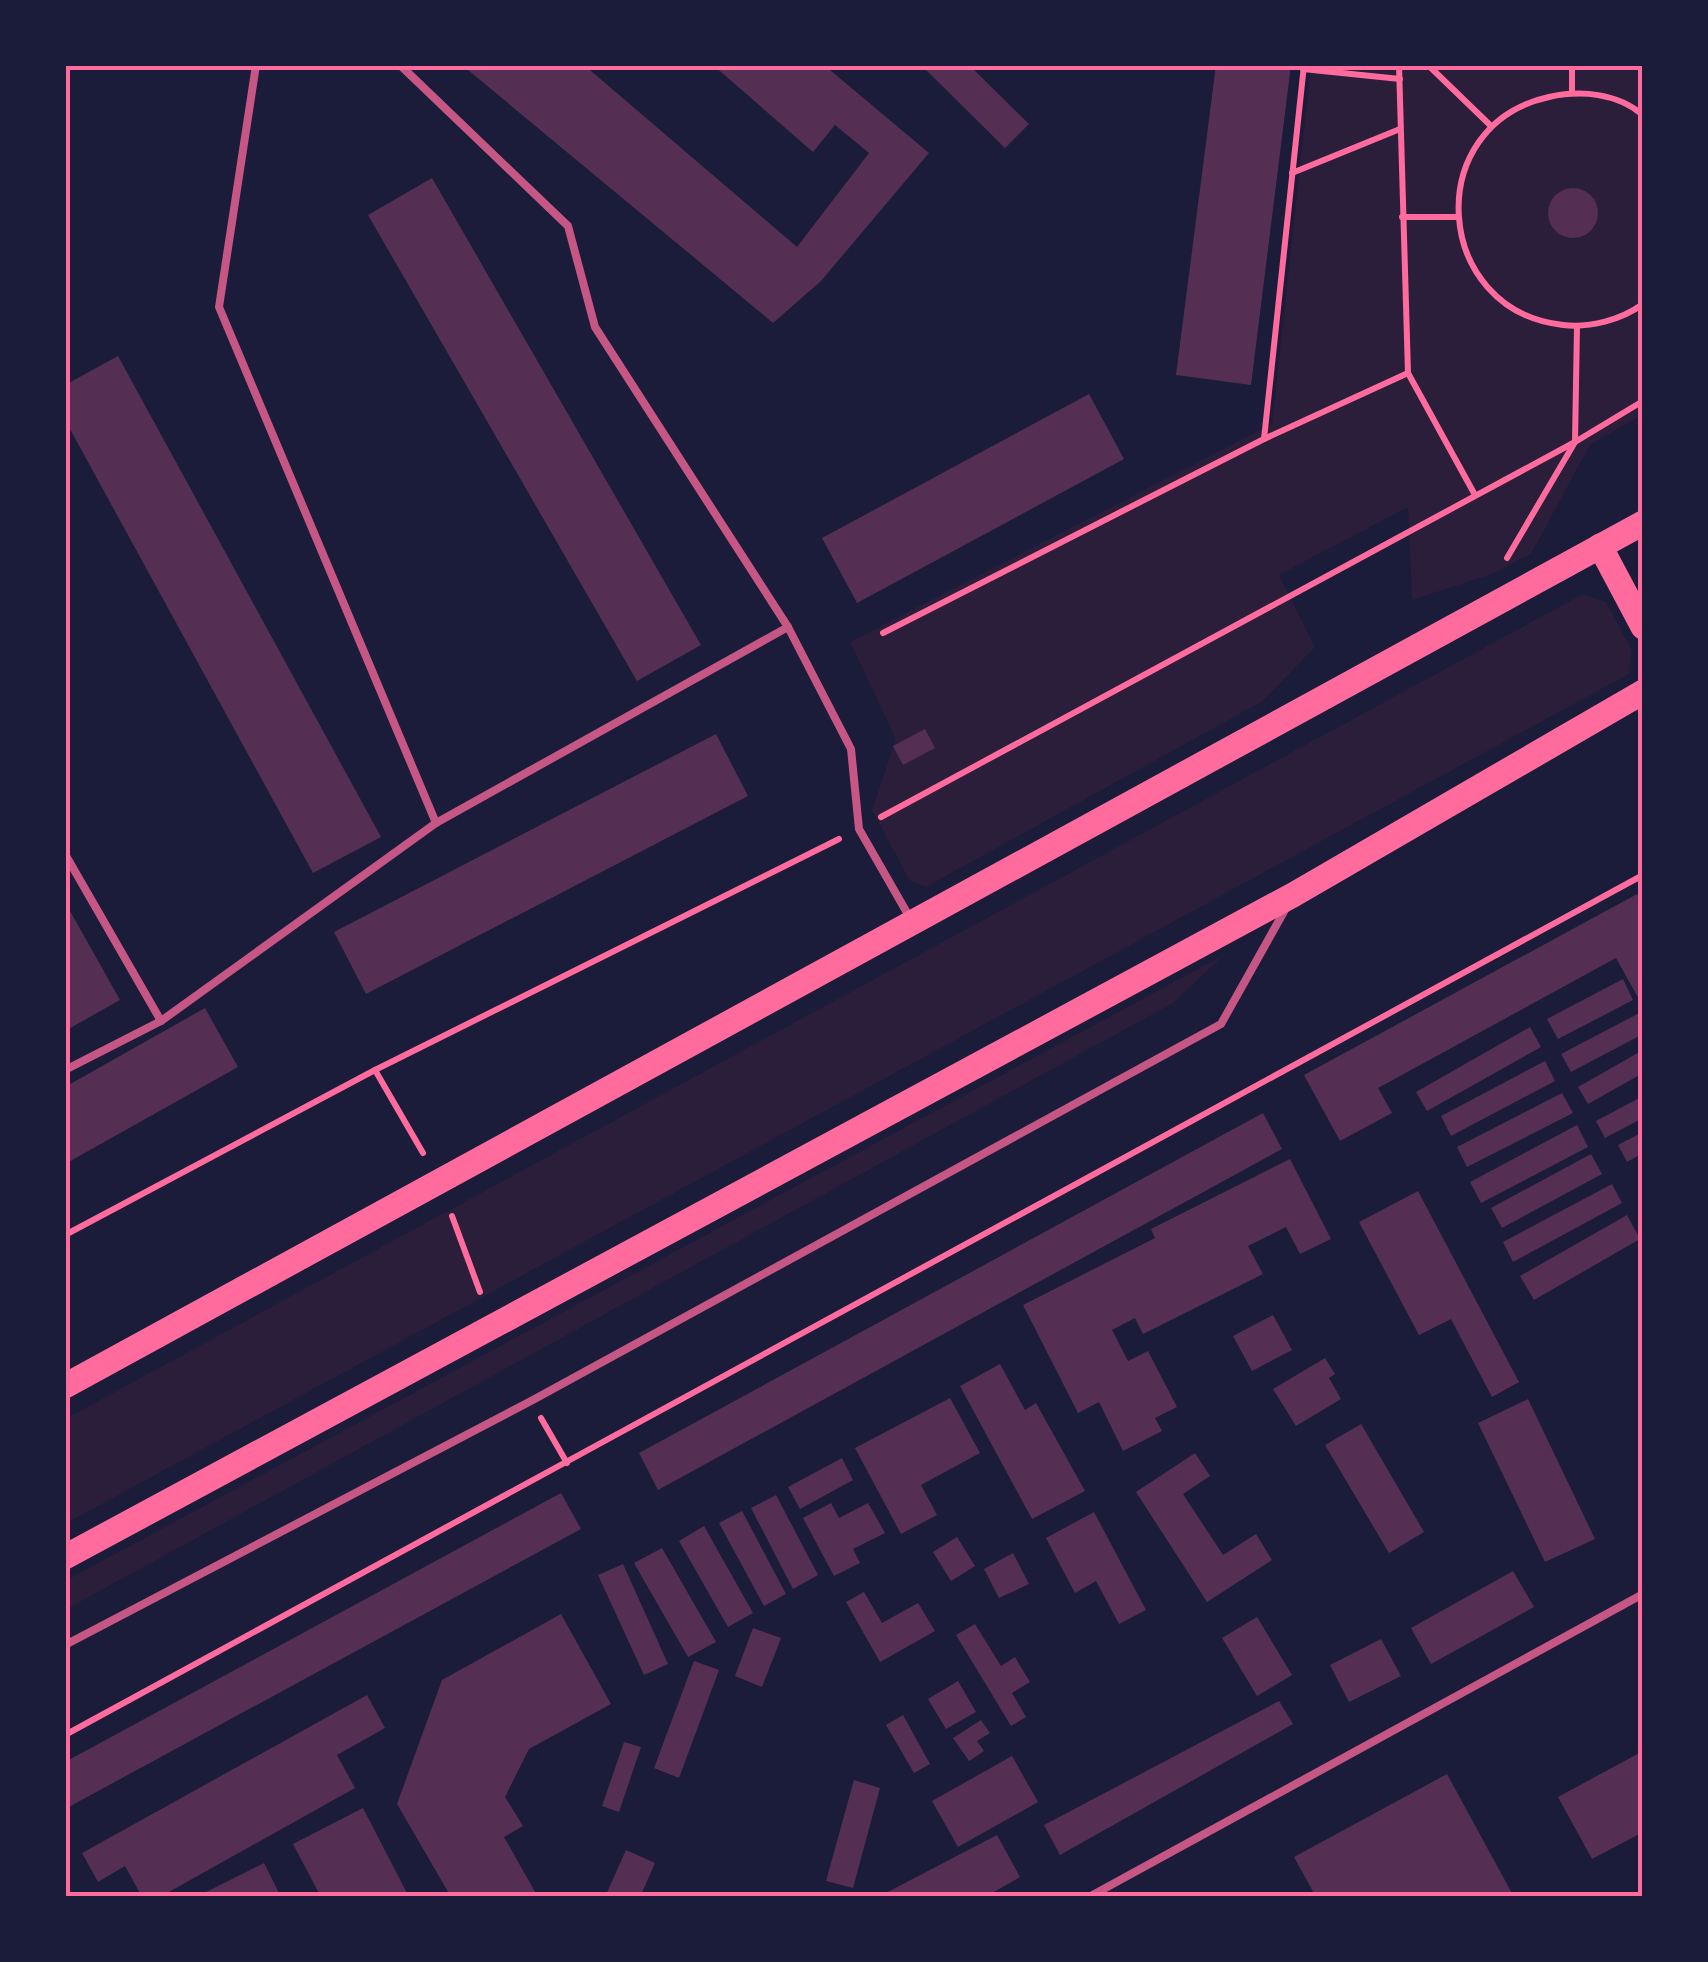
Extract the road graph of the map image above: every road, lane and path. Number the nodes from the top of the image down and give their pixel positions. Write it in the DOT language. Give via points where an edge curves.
graph roads {
  1 [pos="256,65"];
  2 [pos="400,65"];
  3 [pos="1399,65"];
  4 [pos="1428,65"];
  5 [pos="1572,65"];
  6 [pos="1304,67"];
  7 [pos="1400,79"];
  8 [pos="1572,92"];
  9 [pos="1643,115"];
  10 [pos="1491,126"];
  11 [pos="1400,129"];
  12 [pos="1291,174"];
  13 [pos="1402,217"];
  14 [pos="1458,217"];
  15 [pos="1643,304"];
  16 [pos="1577,326"];
  17 [pos="1408,372"];
  18 [pos="1264,440"];
  19 [pos="1475,495"];
  20 [pos="1643,523"];
  21 [pos="1600,546"];
  22 [pos="1507,558"];
  23 [pos="788,627"];
  24 [pos="1643,627"];
  25 [pos="884,633"];
  26 [pos="1643,692"];
  27 [pos="436,824"];
  28 [pos="65,854"];
  29 [pos="1643,875"];
  30 [pos="1293,895"];
  31 [pos="912,922"];
  32 [pos="161,1021"];
  33 [pos="65,1070"];
  34 [pos="375,1070"];
  35 [pos="423,1152"];
  36 [pos="452,1216"];
  37 [pos="480,1292"];
  38 [pos="65,1386"];
  39 [pos="65,1557"];
  40 [pos="1643,1594"];
  41 [pos="65,1645"];
  42 [pos="65,1734"];
  43 [pos="1089,1897"];
  1 -- 27 [label="lane" via="219,308"];
  2 -- 23 [label="lane" via="568,226 595,328"];
  3 -- 7 [label="path"];
  4 -- 10 [label="path"];
  5 -- 8 [label="path"];
  6 -- 7 [label="path"];
  6 -- 12 [label="path"];
  7 -- 11 [label="path"];
  8 -- 9 [label="path" via="1605,96"];
  8 -- 10 [label="path" via="1528,101"];
  10 -- 14 [label="path" via="1471,153"];
  11 -- 12 [label="path"];
  11 -- 13 [label="path"];
  12 -- 18 [label="path"];
  13 -- 14 [label="path"];
  13 -- 17 [label="path"];
  14 -- 16 [label="path" via="1476,274 1498,299 1547,323"];
  15 -- 16 [label="path" via="1609,321"];
  16 -- 22 [label="path" via="1575,442"];
  17 -- 18 [label="path"];
  17 -- 19 [label="path"];
  18 -- 25 [label="path"];
  20 -- 21 [label="main road"];
  21 -- 24 [label="main road"];
  21 -- 31 [label="main road"];
  23 -- 27 [label="lane"];
  23 -- 31 [label="lane" via="852,749 859,829"];
  26 -- 30 [label="main road"];
  27 -- 32 [label="lane"];
  28 -- 32 [label="lane"];
  29 -- 42 [label="path"];
  30 -- 39 [label="main road"];
  30 -- 41 [label="lane" via="1220,1024 531,1401"];
  31 -- 38 [label="main road"];
  32 -- 33 [label="lane"];
  34 -- 35 [label="path"];
  36 -- 37 [label="path"];
  40 -- 43 [label="lane"];
}
